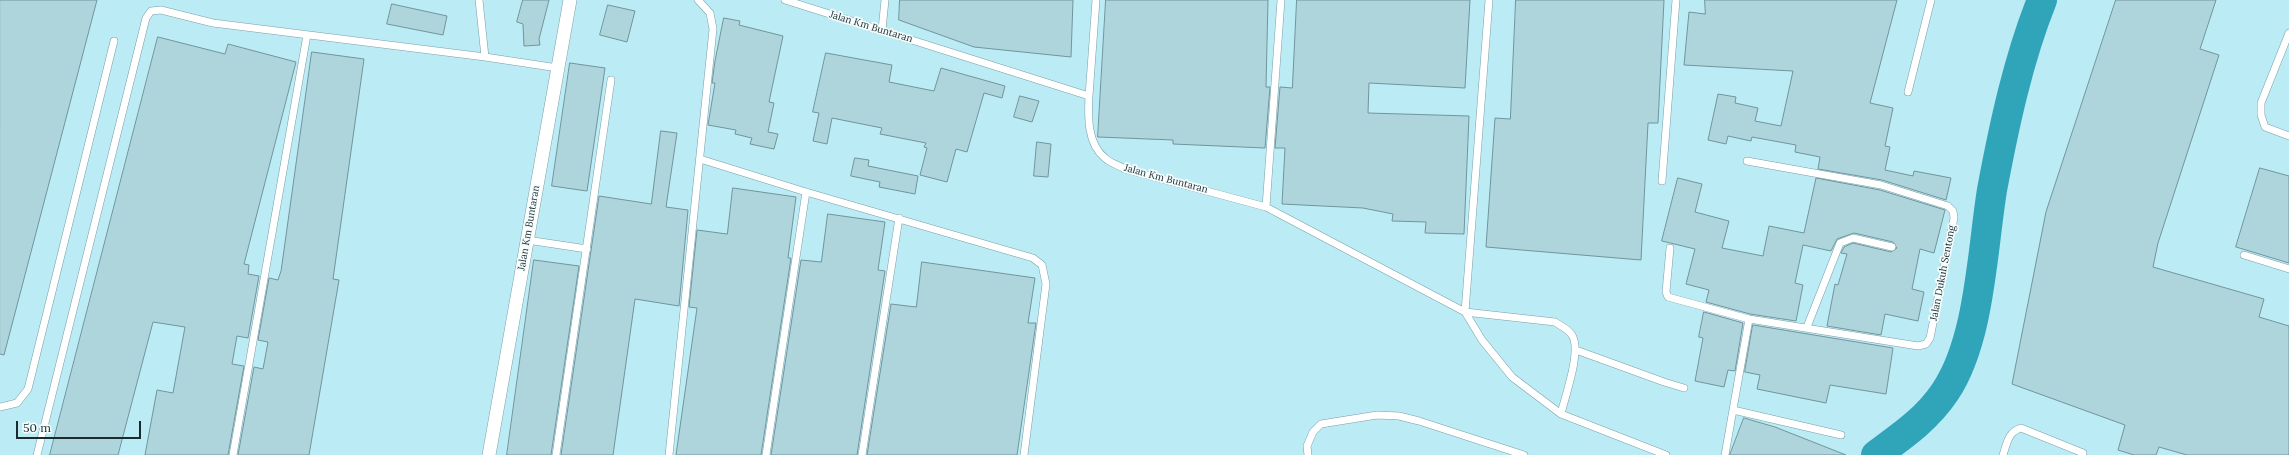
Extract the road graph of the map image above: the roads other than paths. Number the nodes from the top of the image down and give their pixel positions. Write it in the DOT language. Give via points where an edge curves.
graph roads {
  1 [pos="479,0"];
  2 [pos="570,0"];
  3 [pos="698,0"];
  4 [pos="785,0"];
  5 [pos="885,0"];
  6 [pos="1096,0"];
  7 [pos="1281,0"];
  8 [pos="1489,0"];
  9 [pos="1676,0"];
  10 [pos="1931,0"];
  11 [pos="882,30"];
  12 [pos="2289,33"];
  13 [pos="307,35"];
  14 [pos="114,41"];
  15 [pos="485,57"];
  16 [pos="558,68"];
  17 [pos="611,80"];
  18 [pos="1908,92"];
  19 [pos="1089,96"];
  20 [pos="2289,136"];
  21 [pos="700,159"];
  22 [pos="1747,161"];
  23 [pos="1662,181"];
  24 [pos="806,192"];
  25 [pos="1266,207"];
  26 [pos="899,218"];
  27 [pos="527,240"];
  28 [pos="1892,247"];
  29 [pos="1670,248"];
  30 [pos="587,249"];
  31 [pos="2244,255"];
  32 [pos="2289,269"];
  33 [pos="1466,312"];
  34 [pos="1749,319"];
  35 [pos="1807,327"];
  36 [pos="1576,350"];
  37 [pos="1684,388"];
  38 [pos="0,407"];
  39 [pos="1733,410"];
  40 [pos="1561,414"];
  41 [pos="1841,434"];
  42 [pos="1512,453"];
  43 [pos="2084,453"];
  44 [pos="37,455"];
  45 [pos="233,455"];
  46 [pos="488,455"];
  47 [pos="556,455"];
  48 [pos="669,455"];
  49 [pos="766,455"];
  50 [pos="862,455"];
  51 [pos="1024,455"];
  52 [pos="1308,455"];
  53 [pos="1524,455"];
  54 [pos="1666,455"];
  55 [pos="1725,455"];
  56 [pos="2003,455"];
  1 -- 15 [label="lane"];
  2 -- 16 [label="street, Jalan Km Buntaran"];
  3 -- 21 [label="lane" via="710,12 713,29"];
  4 -- 11 [label="lane, Jalan Km Buntaran"];
  5 -- 11 [label="lane"];
  6 -- 19 [label="lane"];
  7 -- 25 [label="lane"];
  8 -- 33 [label="lane"];
  9 -- 23 [label="lane"];
  10 -- 18 [label="lane"];
  11 -- 19 [label="lane, Jalan Km Buntaran"];
  12 -- 20 [label="lane" via="2261,103 2261,115 2265,127"];
  13 -- 15 [label="lane"];
  13 -- 44 [label="lane" via="213,22 161,10 151,11 146,18"];
  13 -- 45 [label="lane"];
  14 -- 38 [label="lane" via="28,389 17,403"];
  15 -- 16 [label="lane"];
  16 -- 27 [label="street, Jalan Km Buntaran"];
  17 -- 30 [label="lane"];
  19 -- 25 [label="lane, Jalan Km Buntaran" via="1088,117 1094,144 1104,158 1124,169"];
  21 -- 24 [label="lane"];
  21 -- 48 [label="lane"];
  22 -- 35 [label="lane, Jalan Dukuh Sentong" via="1881,185 1948,206 1953,211 1954,218 1930,338 1926,344 1918,346"];
  24 -- 26 [label="lane"];
  24 -- 49 [label="lane"];
  25 -- 33 [label="lane, Jalan Km Buntaran"];
  26 -- 50 [label="lane"];
  26 -- 51 [label="lane" via="1033,258 1042,265 1046,284"];
  27 -- 30 [label="lane"];
  27 -- 46 [label="street, Jalan Km Buntaran"];
  28 -- 35 [label="lane" via="1853,238 1840,243"];
  29 -- 34 [label="lane, Jalan Dukuh Sentong" via="1666,292 1668,297"];
  30 -- 47 [label="lane"];
  31 -- 32 [label="lane"];
  33 -- 36 [label="lane, Jalan Km Buntaran" via="1555,322 1572,335"];
  33 -- 40 [label="lane" via="1482,340 1512,377"];
  34 -- 35 [label="lane, Jalan Dukuh Sentong"];
  34 -- 39 [label="lane"];
  36 -- 37 [label="lane"];
  36 -- 40 [label="lane"];
  39 -- 41 [label="lane"];
  39 -- 55 [label="lane"];
  40 -- 54 [label="lane"];
  42 -- 52 [label="lane" via="1419,421 1399,416 1377,415 1321,424 1313,432 1307,446"];
  42 -- 53 [label="lane"];
  43 -- 56 [label="lane" via="2021,428 2014,430 2009,436"];
}
